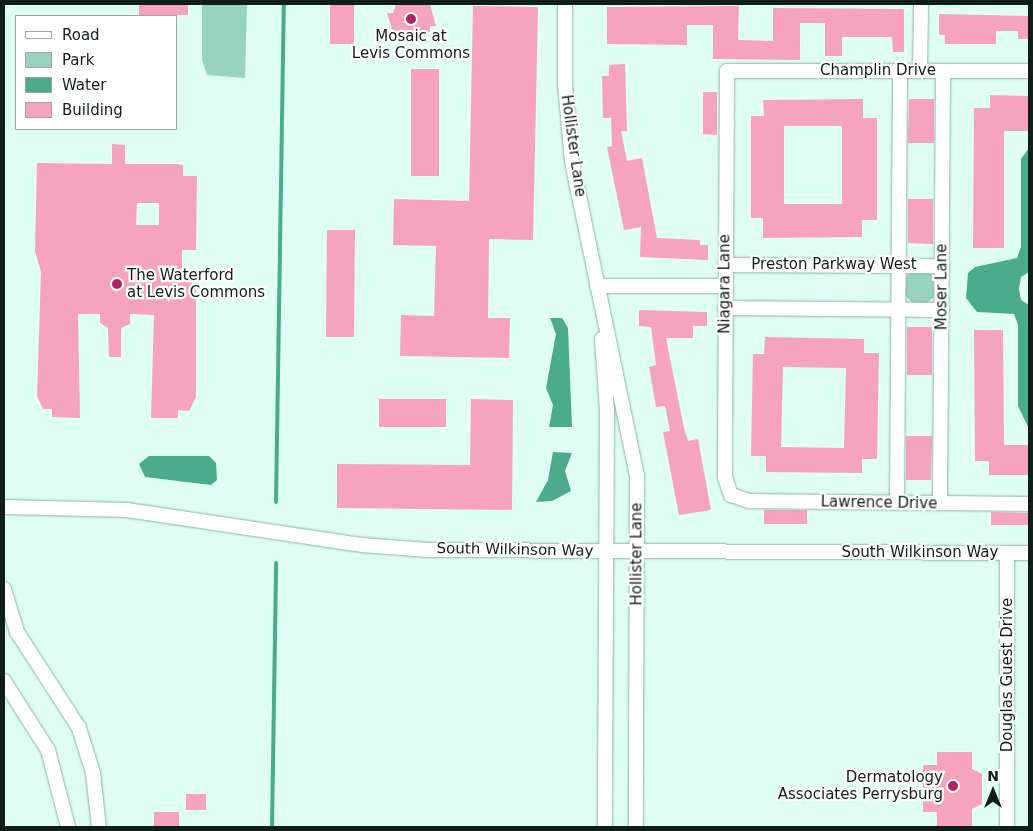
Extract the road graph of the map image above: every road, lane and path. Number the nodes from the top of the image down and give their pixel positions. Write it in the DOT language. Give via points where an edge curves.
graph roads {
  1 [pos="565,4"];
  2 [pos="921,4"];
  3 [pos="727,71"];
  4 [pos="900,71"];
  5 [pos="920,71"];
  6 [pos="943,71"];
  7 [pos="1029,71"];
  8 [pos="725,265"];
  9 [pos="899,266"];
  10 [pos="942,266"];
  11 [pos="597,286"];
  12 [pos="725,286"];
  13 [pos="725,308"];
  14 [pos="899,309"];
  15 [pos="942,310"];
  16 [pos="731,495"];
  17 [pos="897,503"];
  18 [pos="940,503"];
  19 [pos="1029,504"];
  20 [pos="4,507"];
  21 [pos="607,551"];
  22 [pos="638,552"];
  23 [pos="1008,553"];
  24 [pos="1029,553"];
  25 [pos="4,589"];
  26 [pos="4,681"];
  27 [pos="68,827"];
  28 [pos="99,827"];
  29 [pos="605,827"];
  30 [pos="636,827"];
  31 [pos="1007,827"];
  1 -- 11 [label="street, Hollister Lane" via="568,137"];
  2 -- 5 [label="street"];
  3 -- 4 [label="street, Champlin Drive"];
  3 -- 8 [label="street, Niagara Lane"];
  4 -- 5 [label="street, Champlin Drive"];
  4 -- 9 [label="street"];
  5 -- 6 [label="street, Champlin Drive"];
  6 -- 7 [label="street, Champlin Drive"];
  6 -- 10 [label="street, Moser Lane"];
  8 -- 9 [label="street, Preston Parkway West"];
  8 -- 12 [label="street, Niagara Lane"];
  9 -- 10 [label="street, Preston Parkway West"];
  9 -- 14 [label="street"];
  10 -- 15 [label="street, Moser Lane"];
  11 -- 12 [label="street"];
  11 -- 21 [label="street, Hollister Lane" via="606,401"];
  11 -- 22 [label="street, Hollister Lane" via="635,455"];
  12 -- 13 [label="street, Niagara Lane"];
  13 -- 14 [label="street"];
  13 -- 16 [label="street, Niagara Lane" via="725,477"];
  14 -- 15 [label="street"];
  14 -- 17 [label="street"];
  15 -- 18 [label="street, Moser Lane"];
  16 -- 17 [label="street, Lawrence Drive" via="749,502"];
  17 -- 18 [label="street, Lawrence Drive"];
  18 -- 19 [label="street, Lawrence Drive"];
  20 -- 21 [label="street, South Wilkinson Way" via="127,510 388,547"];
  21 -- 22 [label="street, South Wilkinson Way"];
  21 -- 29 [label="street, Hollister Lane"];
  22 -- 23 [label="street, South Wilkinson Way"];
  22 -- 30 [label="street, Hollister Lane"];
  23 -- 24 [label="street, South Wilkinson Way"];
  23 -- 31 [label="street, Douglas Guest Drive"];
  25 -- 28 [label="street" via="17,632 78,728 93,773"];
  26 -- 27 [label="street" via="48,750"];
}
